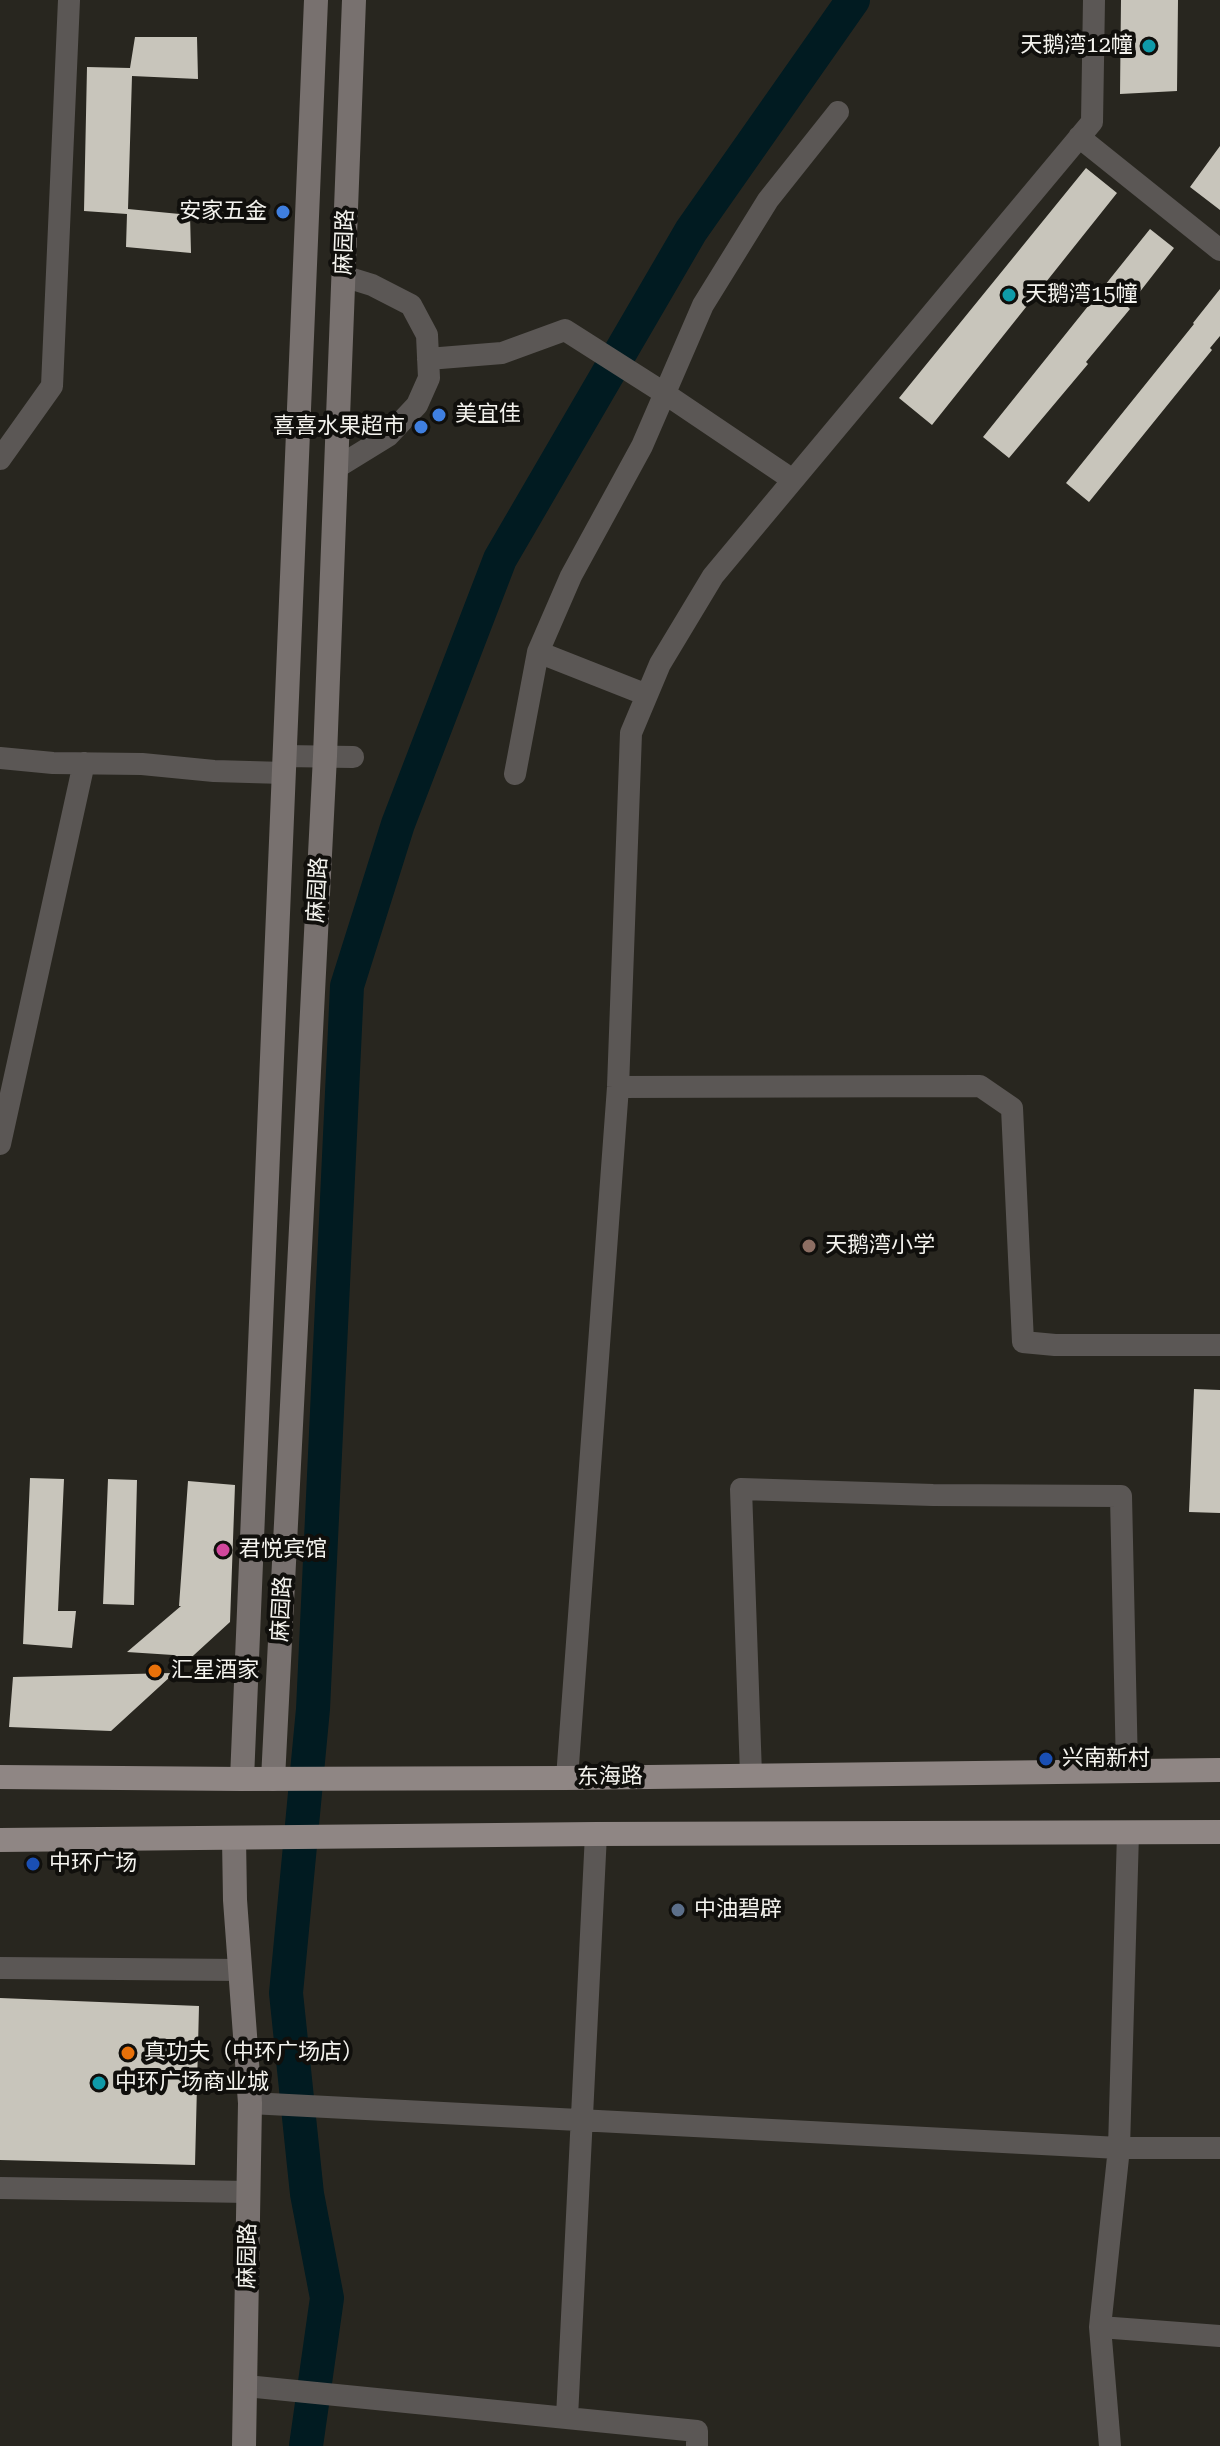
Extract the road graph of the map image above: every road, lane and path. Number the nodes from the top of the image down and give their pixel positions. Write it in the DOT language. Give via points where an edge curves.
graph roads {
  1 [pos="69,0"];
  2 [pos="316,0"];
  3 [pos="354,0"];
  4 [pos="1094,0"];
  5 [pos="838,112"];
  6 [pos="1079,137"];
  7 [pos="1220,250"];
  8 [pos="343,276"];
  9 [pos="428,359"];
  10 [pos="664,393"];
  11 [pos="0,459"];
  12 [pos="336,468"];
  13 [pos="793,480"];
  14 [pos="538,652"];
  15 [pos="647,695"];
  16 [pos="325,756"];
  17 [pos="353,757"];
  18 [pos="0,758"];
  19 [pos="84,763"];
  20 [pos="284,765"];
  21 [pos="515,774"];
  22 [pos="618,1087"];
  23 [pos="0,1144"];
  24 [pos="1220,1345"];
  25 [pos="1127,1770"];
  26 [pos="1220,1770"];
  27 [pos="751,1775"];
  28 [pos="0,1777"];
  29 [pos="567,1778"];
  30 [pos="242,1779"];
  31 [pos="274,1779"];
  32 [pos="1220,1832"];
  33 [pos="1128,1833"];
  34 [pos="596,1834"];
  35 [pos="235,1838"];
  36 [pos="0,1840"];
  37 [pos="0,1968"];
  38 [pos="241,1970"];
  39 [pos="251,2103"];
  40 [pos="582,2121"];
  41 [pos="1119,2148"];
  42 [pos="1220,2148"];
  43 [pos="0,2188"];
  44 [pos="249,2192"];
  45 [pos="1100,2327"];
  46 [pos="1220,2336"];
  47 [pos="246,2386"];
  48 [pos="567,2417"];
  49 [pos="244,2446"];
  50 [pos="697,2446"];
  51 [pos="1110,2446"];
  1 -- 11 [label="street" via="52,386"];
  2 -- 20 [label="street, 麻园路"];
  3 -- 8 [label="street, 麻园路"];
  4 -- 6 [label="street" via="1092,122"];
  5 -- 10 [label="street" via="768,200 703,305"];
  6 -- 7 [label="street"];
  6 -- 13 [label="street"];
  8 -- 9 [label="street" via="411,305 427,335"];
  8 -- 12 [label="street, 麻园路"];
  9 -- 10 [label="street" via="502,353 565,330"];
  9 -- 12 [label="street" via="429,378 417,405 388,436"];
  10 -- 13 [label="street"];
  10 -- 14 [label="street"];
  12 -- 16 [label="street, 麻园路"];
  13 -- 15 [label="street" via="713,576"];
  14 -- 15 [label="street"];
  14 -- 21 [label="street"];
  15 -- 22 [label="street" via="631,733"];
  16 -- 17 [label="street"];
  16 -- 20 [label="street"];
  16 -- 31 [label="street, 麻园路"];
  18 -- 19 [label="street"];
  19 -- 20 [label="street" via="214,771"];
  19 -- 23 [label="street"];
  20 -- 30 [label="street, 麻园路"];
  22 -- 24 [label="street" via="980,1086 1012,1108 1023,1342"];
  22 -- 29 [label="street"];
  25 -- 26 [label="main road, 东海路"];
  25 -- 27 [label="main road, 东海路"];
  25 -- 27 [label="street" via="1121,1496 741,1489"];
  27 -- 29 [label="main road, 东海路"];
  28 -- 30 [label="main road, 东海路"];
  29 -- 31 [label="main road, 东海路"];
  30 -- 31 [label="main road, 东海路"];
  32 -- 33 [label="main road"];
  33 -- 34 [label="main road"];
  33 -- 41 [label="street"];
  34 -- 35 [label="main road"];
  34 -- 40 [label="street"];
  35 -- 36 [label="main road"];
  35 -- 38 [label="street, 麻园路"];
  37 -- 38 [label="street"];
  38 -- 39 [label="street, 麻园路"];
  39 -- 40 [label="street"];
  39 -- 44 [label="street, 麻园路"];
  40 -- 41 [label="street"];
  40 -- 48 [label="street"];
  41 -- 42 [label="street"];
  41 -- 45 [label="street"];
  43 -- 44 [label="street"];
  44 -- 47 [label="street, 麻园路"];
  45 -- 46 [label="street"];
  45 -- 51 [label="street"];
  47 -- 48 [label="street"];
  47 -- 49 [label="street, 麻园路"];
  48 -- 50 [label="street" via="697,2431"];
}
